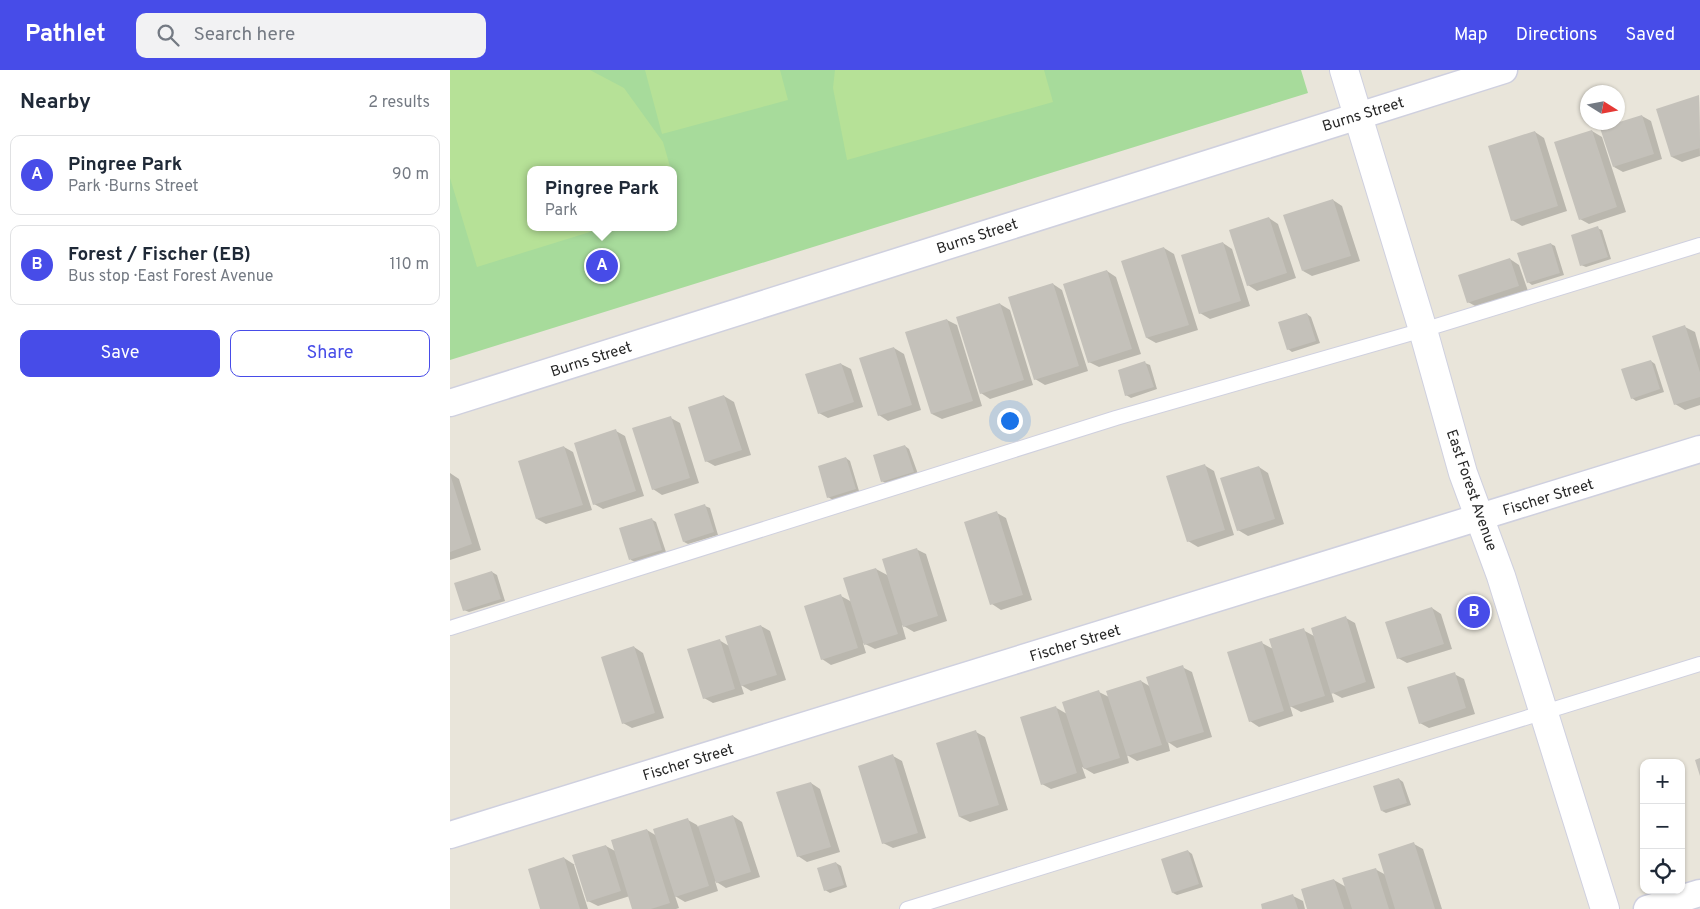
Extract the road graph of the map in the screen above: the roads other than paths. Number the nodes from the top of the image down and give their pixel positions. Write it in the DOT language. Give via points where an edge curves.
graph roads {
  1 [pos="1344,70"];
  2 [pos="1504,70"];
  3 [pos="1358,116"];
  4 [pos="1700,245"];
  5 [pos="1423,330"];
  6 [pos="450,403"];
  7 [pos="1700,449"];
  8 [pos="1480,518"];
  9 [pos="450,628"];
  10 [pos="1700,664"];
  11 [pos="1544,712"];
  12 [pos="450,835"];
  13 [pos="1700,893"];
  14 [pos="907,909"];
  15 [pos="1605,909"];
  16 [pos="1647,909"];
  1 -- 3 [label="main road, East Forest Avenue"];
  2 -- 3 [label="street, Burns Street"];
  3 -- 5 [label="main road, East Forest Avenue"];
  3 -- 6 [label="street, Burns Street"];
  4 -- 5 [label="lane"];
  5 -- 8 [label="main road, East Forest Avenue"];
  5 -- 9 [label="lane" via="1116,418"];
  7 -- 8 [label="street, Fischer Street"];
  8 -- 11 [label="main road, East Forest Avenue" via="1502,576"];
  8 -- 12 [label="street, Fischer Street"];
  10 -- 11 [label="lane"];
  11 -- 14 [label="lane"];
  11 -- 15 [label="main road, East Forest Avenue"];
  13 -- 16 [label="street"];
}
